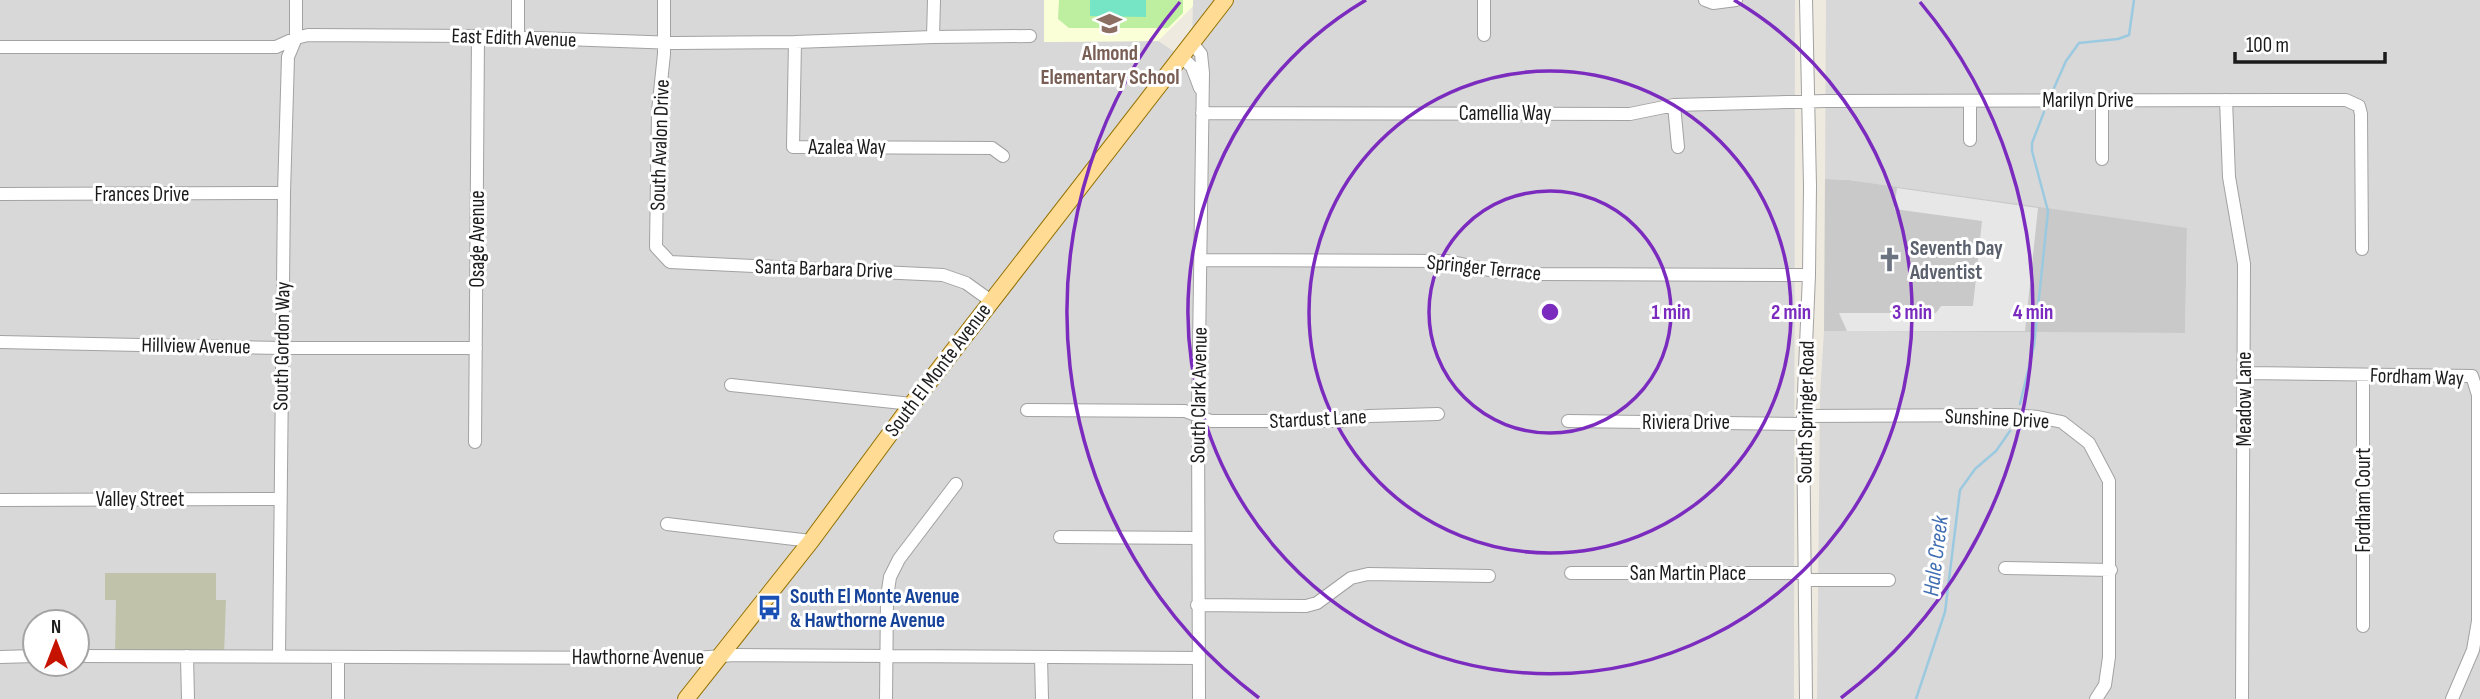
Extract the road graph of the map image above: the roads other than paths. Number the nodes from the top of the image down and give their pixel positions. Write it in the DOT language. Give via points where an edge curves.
graph roads {
  1 [pos="296,0"];
  2 [pos="518,0"];
  3 [pos="664,0"];
  4 [pos="934,0"];
  5 [pos="1225,0"];
  6 [pos="1484,0"];
  7 [pos="1705,0"];
  8 [pos="1736,0"];
  9 [pos="1806,0"];
  10 [pos="1484,35"];
  11 [pos="478,36"];
  12 [pos="1030,36"];
  13 [pos="518,37"];
  14 [pos="933,37"];
  15 [pos="296,38"];
  16 [pos="794,42"];
  17 [pos="664,43"];
  18 [pos="1192,43"];
  19 [pos="0,47"];
  20 [pos="1181,56"];
  21 [pos="1202,91"];
  22 [pos="2102,100"];
  23 [pos="2226,100"];
  24 [pos="1970,101"];
  25 [pos="1807,102"];
  26 [pos="1674,105"];
  27 [pos="1202,113"];
  28 [pos="1970,140"];
  29 [pos="1678,147"];
  30 [pos="1003,156"];
  31 [pos="2102,159"];
  32 [pos="0,194"];
  33 [pos="284,194"];
  34 [pos="656,247"];
  35 [pos="2362,249"];
  36 [pos="1201,260"];
  37 [pos="1809,275"];
  38 [pos="991,301"];
  39 [pos="0,342"];
  40 [pos="282,348"];
  41 [pos="476,348"];
  42 [pos="2244,373"];
  43 [pos="2362,375"];
  44 [pos="732,385"];
  45 [pos="912,404"];
  46 [pos="1027,410"];
  47 [pos="1438,414"];
  48 [pos="1198,417"];
  49 [pos="1803,420"];
  50 [pos="1568,421"];
  51 [pos="475,442"];
  52 [pos="956,484"];
  53 [pos="0,499"];
  54 [pos="281,499"];
  55 [pos="667,524"];
  56 [pos="1060,537"];
  57 [pos="1198,538"];
  58 [pos="811,541"];
  59 [pos="2005,568"];
  60 [pos="2111,570"];
  61 [pos="1571,573"];
  62 [pos="1489,576"];
  63 [pos="1805,576"];
  64 [pos="1889,580"];
  65 [pos="1197,606"];
  66 [pos="2363,626"];
  67 [pos="21,656"];
  68 [pos="91,656"];
  69 [pos="187,656"];
  70 [pos="279,656"];
  71 [pos="886,656"];
  72 [pos="0,657"];
  73 [pos="338,657"];
  74 [pos="719,657"];
  75 [pos="1041,657"];
  76 [pos="1199,658"];
  77 [pos="188,699"];
  78 [pos="338,699"];
  79 [pos="685,699"];
  80 [pos="886,699"];
  81 [pos="1042,699"];
  82 [pos="1199,699"];
  83 [pos="1806,699"];
  84 [pos="2096,699"];
  85 [pos="2242,699"];
  86 [pos="2452,699"];
  1 -- 15 [label="street, South Gordon Way"];
  2 -- 13 [label="street"];
  3 -- 17 [label="street, South Avalon Drive"];
  4 -- 14 [label="street"];
  5 -- 18 [label="main road, South El Monte Avenue"];
  6 -- 10 [label="street"];
  7 -- 8 [label="street"];
  9 -- 25 [label="street, South Springer Road"];
  11 -- 13 [label="street, East Edith Avenue"];
  11 -- 15 [label="street, East Edith Avenue"];
  11 -- 41 [label="street, Osage Avenue"];
  12 -- 14 [label="street, East Edith Avenue"];
  13 -- 17 [label="street, East Edith Avenue"];
  14 -- 16 [label="street, East Edith Avenue"];
  15 -- 19 [label="street, East Edith Avenue" via="276,47"];
  15 -- 33 [label="street, South Gordon Way" via="288,57"];
  16 -- 17 [label="street, East Edith Avenue"];
  16 -- 30 [label="street, Azalea Way" via="793,147 992,148"];
  17 -- 34 [label="street, South Avalon Drive"];
  18 -- 20 [label="main road, South El Monte Avenue"];
  18 -- 21 [label="street, South Clark Avenue" via="1201,54"];
  20 -- 21 [label="street, South Clark Avenue" via="1192,67"];
  20 -- 38 [label="main road, South El Monte Avenue"];
  21 -- 27 [label="street, South Clark Avenue"];
  22 -- 23 [label="street, Marilyn Drive"];
  22 -- 24 [label="street, Marilyn Drive"];
  22 -- 31 [label="street"];
  23 -- 35 [label="street, Marilyn Drive" via="2346,100 2359,106"];
  23 -- 42 [label="street, Meadow Lane" via="2229,177 2244,264"];
  24 -- 25 [label="street, Marilyn Drive"];
  24 -- 28 [label="street"];
  25 -- 26 [label="street, Camellia Way"];
  25 -- 37 [label="street, South Springer Road"];
  26 -- 27 [label="street, Camellia Way" via="1630,114"];
  26 -- 29 [label="street"];
  27 -- 36 [label="street, South Clark Avenue"];
  32 -- 33 [label="street, Frances Drive"];
  33 -- 40 [label="street, South Gordon Way"];
  34 -- 38 [label="street, Santa Barbara Drive" via="670,262 943,275 966,283"];
  36 -- 37 [label="street, Springer Terrace" via="1448,261 1498,272 1540,274"];
  36 -- 48 [label="street, South Clark Avenue"];
  37 -- 49 [label="street, South Springer Road"];
  38 -- 45 [label="main road, South El Monte Avenue"];
  39 -- 40 [label="street, Hillview Avenue"];
  40 -- 41 [label="street, Hillview Avenue"];
  40 -- 54 [label="street, South Gordon Way"];
  41 -- 51 [label="street, Osage Avenue"];
  42 -- 43 [label="street, Fordham Way"];
  42 -- 85 [label="street, Meadow Lane"];
  43 -- 66 [label="street, Fordham Court"];
  43 -- 86 [label="street, Fordham Way" via="2472,376 2478,395 2478,621 2473,650"];
  44 -- 45 [label="street"];
  45 -- 58 [label="main road, South El Monte Avenue"];
  46 -- 48 [label="street, Stardust Lane" via="1185,411"];
  47 -- 48 [label="street, Stardust Lane" via="1340,421 1211,422"];
  48 -- 57 [label="street, South Clark Avenue"];
  49 -- 50 [label="street, Riviera Drive"];
  49 -- 60 [label="street, Sunshine Drive" via="2011,415 2062,422 2089,443 2109,481"];
  49 -- 63 [label="street, South Springer Road"];
  52 -- 71 [label="street" via="890,577"];
  53 -- 54 [label="street, Valley Street"];
  54 -- 70 [label="street, South Gordon Way"];
  55 -- 58 [label="street"];
  56 -- 57 [label="street"];
  57 -- 65 [label="street, South Clark Avenue"];
  58 -- 74 [label="main road, South El Monte Avenue"];
  59 -- 60 [label="street"];
  60 -- 84 [label="street, Sunshine Drive" via="2109,657 2105,685"];
  61 -- 63 [label="street, San Martin Place"];
  62 -- 65 [label="street" via="1367,574 1351,578 1306,606"];
  63 -- 64 [label="street, San Martin Place"];
  63 -- 83 [label="street, South Springer Road"];
  65 -- 76 [label="street, South Clark Avenue"];
  67 -- 72 [label="street"];
  68 -- 69 [label="street, Hawthorne Avenue"];
  69 -- 70 [label="street, Hawthorne Avenue"];
  69 -- 77 [label="street"];
  70 -- 73 [label="street, Hawthorne Avenue"];
  71 -- 74 [label="street, Hawthorne Avenue"];
  71 -- 75 [label="street, Hawthorne Avenue"];
  71 -- 80 [label="street"];
  73 -- 74 [label="street, Hawthorne Avenue"];
  73 -- 78 [label="street"];
  74 -- 79 [label="main road, South El Monte Avenue"];
  75 -- 76 [label="street, Hawthorne Avenue"];
  75 -- 81 [label="street"];
  76 -- 82 [label="street, South Clark Avenue"];
}
